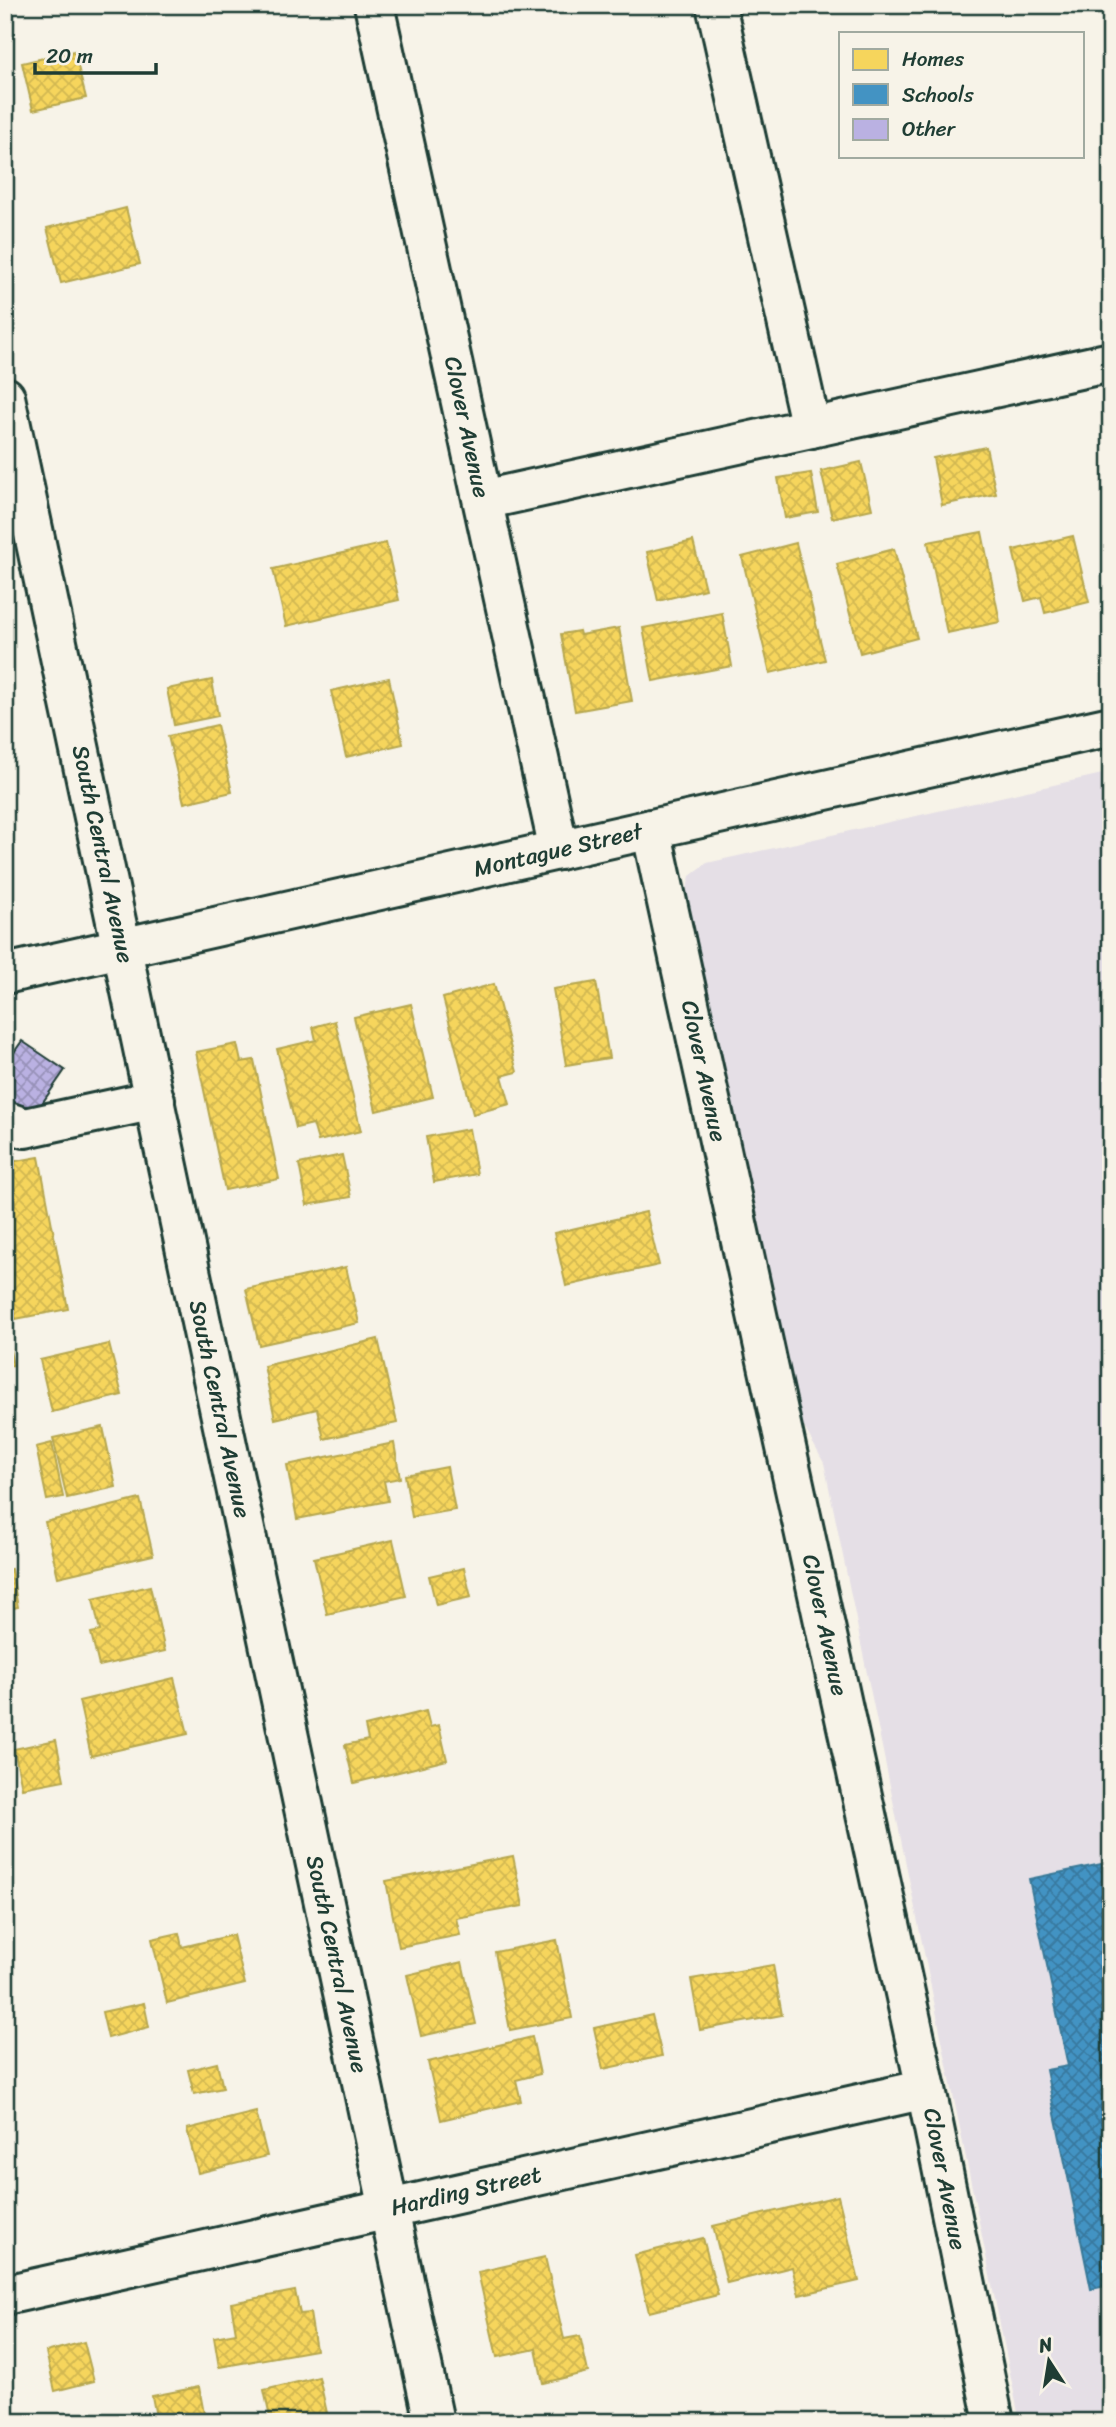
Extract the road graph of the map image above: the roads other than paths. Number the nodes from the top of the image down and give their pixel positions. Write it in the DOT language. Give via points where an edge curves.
graph roads {
  1 [pos="374,5"];
  2 [pos="716,5"];
  3 [pos="1111,362"];
  4 [pos="5,397"];
  5 [pos="811,428"];
  6 [pos="482,500"];
  7 [pos="1111,726"];
  8 [pos="651,830"];
  9 [pos="559,849"];
  10 [pos="123,948"];
  11 [pos="5,974"];
  12 [pos="155,1100"];
  13 [pos="5,1121"];
  14 [pos="926,2089"];
  15 [pos="389,2208"];
  16 [pos="5,2295"];
  17 [pos="434,2422"];
  18 [pos="994,2422"];
  1 -- 6 [label="street, Clover Avenue"];
  2 -- 5 [label="street"];
  3 -- 5 [label="street"];
  4 -- 10 [label="street, South Central Avenue"];
  5 -- 6 [label="street"];
  6 -- 9 [label="street, Clover Avenue"];
  7 -- 8 [label="street, Montague Street"];
  8 -- 9 [label="street, Montague Street"];
  8 -- 14 [label="street, Clover Avenue"];
  9 -- 10 [label="street, Montague Street"];
  10 -- 11 [label="street, Montague Street"];
  10 -- 12 [label="street, South Central Avenue"];
  12 -- 13 [label="street" via="25,1128"];
  12 -- 15 [label="street, South Central Avenue"];
  14 -- 15 [label="street, Harding Street"];
  14 -- 18 [label="street, Clover Avenue"];
  15 -- 16 [label="street, Harding Street"];
  15 -- 17 [label="street, South Central Avenue"];
}
